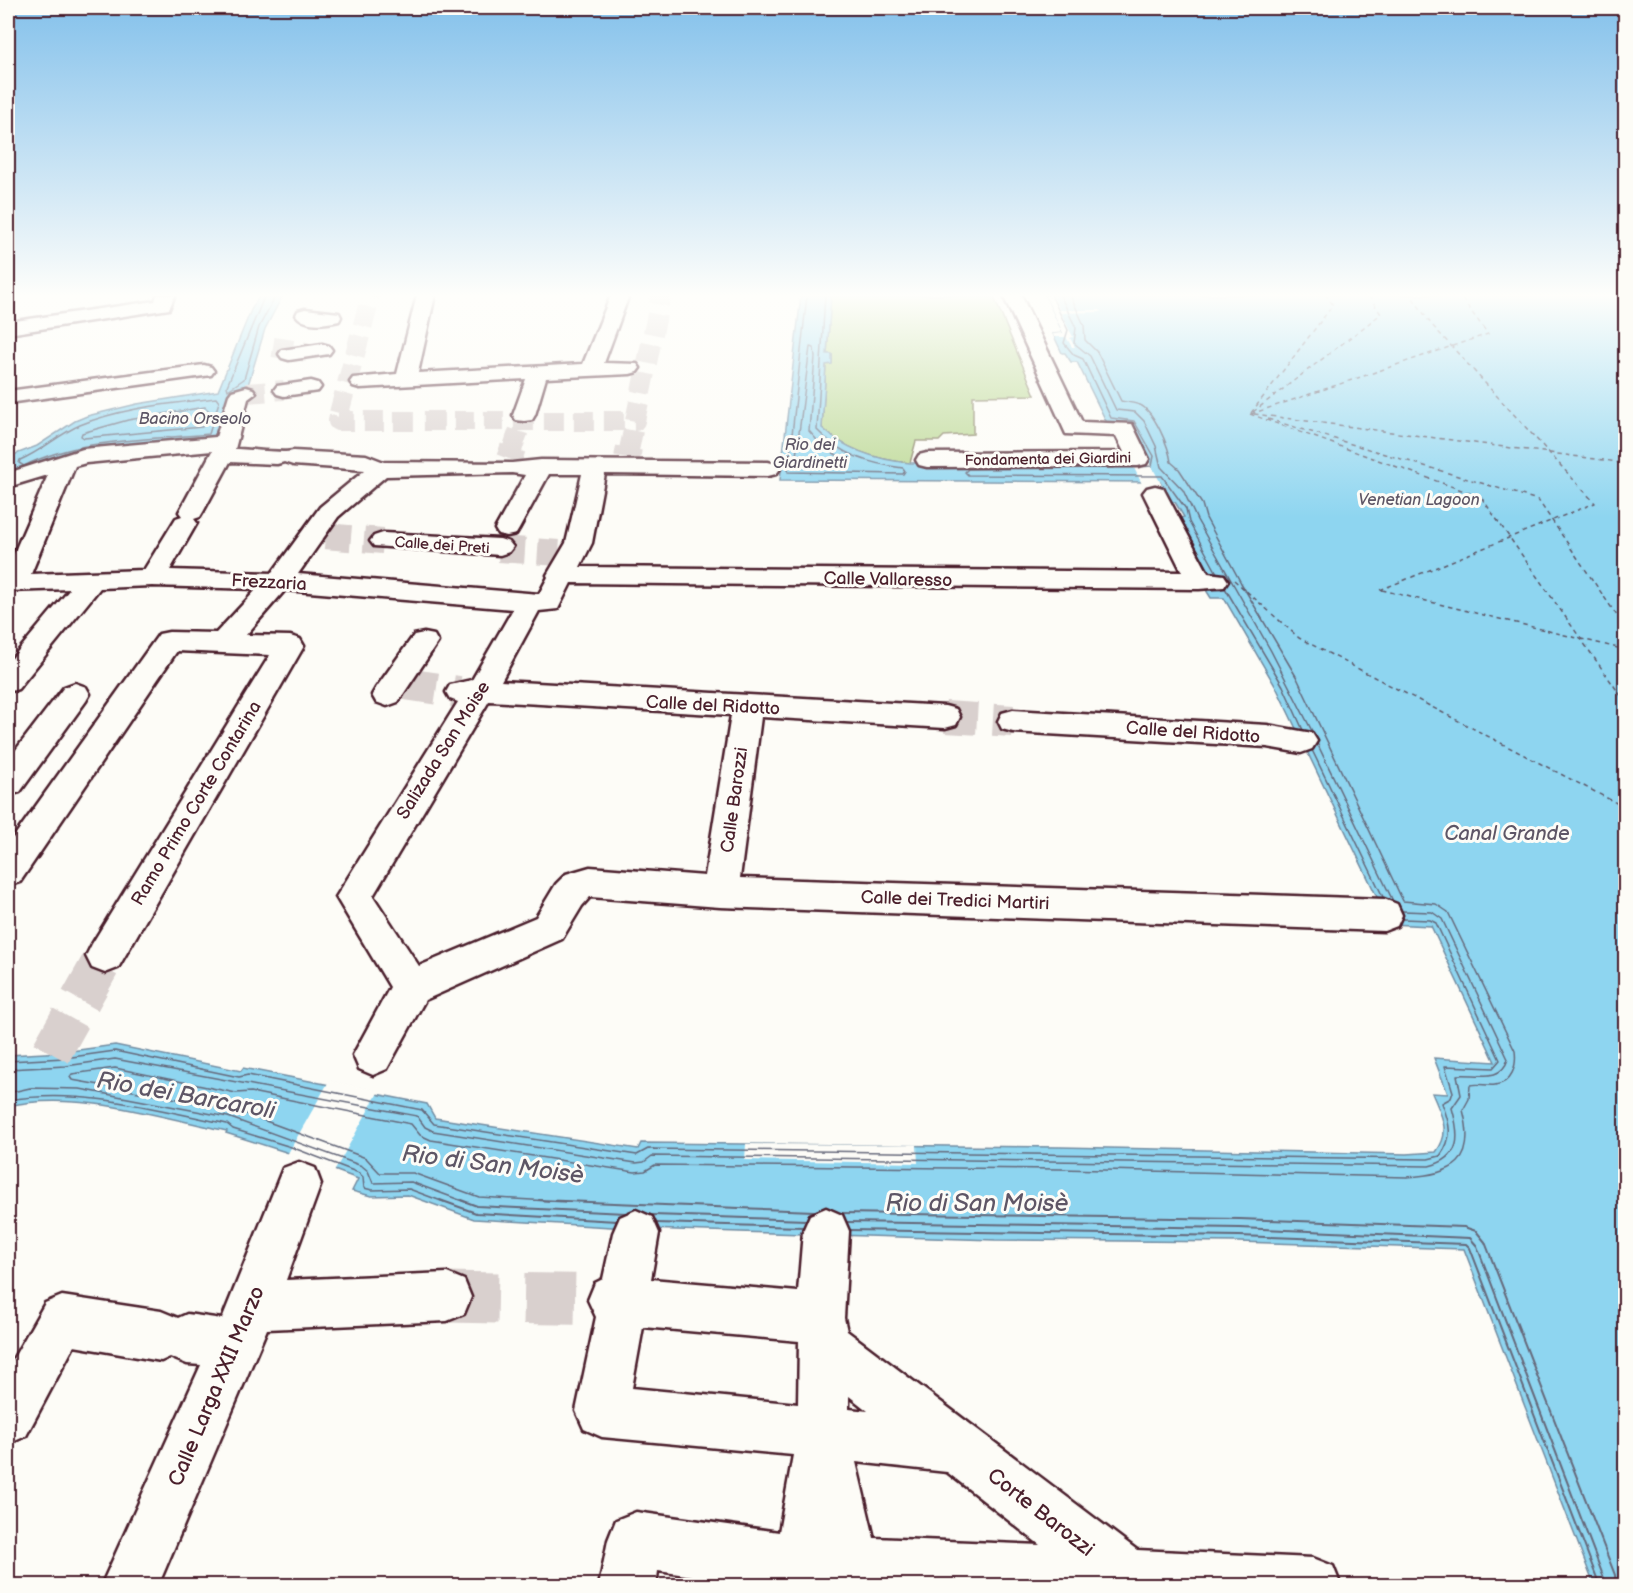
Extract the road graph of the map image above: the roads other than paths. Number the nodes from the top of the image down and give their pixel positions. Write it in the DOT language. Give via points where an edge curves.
graph roads {
  1 [pos="409,369"];
  2 [pos="604,369"];
  3 [pos="1045,369"];
  4 [pos="591,370"];
  5 [pos="204,371"];
  6 [pos="538,373"];
  7 [pos="406,380"];
  8 [pos="360,382"];
  9 [pos="311,387"];
  10 [pos="284,390"];
  11 [pos="246,393"];
  12 [pos="8,397"];
  13 [pos="1101,410"];
  14 [pos="524,416"];
  15 [pos="1070,426"];
  16 [pos="224,449"];
  17 [pos="939,460"];
  18 [pos="65,462"];
  19 [pos="768,470"];
  20 [pos="370,471"];
  21 [pos="595,473"];
  22 [pos="538,474"];
  23 [pos="8,480"];
  24 [pos="1155,493"];
  25 [pos="383,541"];
  26 [pos="564,561"];
  27 [pos="152,578"];
  28 [pos="281,578"];
  29 [pos="92,580"];
  30 [pos="17,583"];
  31 [pos="539,602"];
  32 [pos="8,610"];
  33 [pos="225,640"];
  34 [pos="424,642"];
  35 [pos="8,682"];
  36 [pos="395,688"];
  37 [pos="470,691"];
  38 [pos="75,694"];
  39 [pos="747,707"];
  40 [pos="945,717"];
  41 [pos="1013,721"];
  42 [pos="1301,741"];
  43 [pos="8,783"];
  44 [pos="8,872"];
  45 [pos="720,892"];
  46 [pos="1384,915"];
  47 [pos="105,956"];
  48 [pos="411,987"];
  49 [pos="373,1055"];
  50 [pos="299,1184"];
  51 [pos="826,1231"];
  52 [pos="636,1233"];
  53 [pos="447,1298"];
  54 [pos="617,1300"];
  55 [pos="244,1325"];
  56 [pos="822,1331"];
  57 [pos="8,1418"];
  58 [pos="814,1432"];
  59 [pos="957,1447"];
  60 [pos="840,1573"];
  61 [pos="1125,1576"];
  62 [pos="129,1586"];
  63 [pos="627,1586"];
  64 [pos="1313,1586"];
  1 -- 7 [label="street"];
  2 -- 4 [label="street"];
  3 -- 15 [label="street"];
  4 -- 6 [label="street"];
  5 -- 12 [label="street"];
  6 -- 7 [label="street"];
  6 -- 14 [label="street"];
  7 -- 8 [label="street"];
  9 -- 10 [label="street"];
  11 -- 16 [label="street" via="239,395"];
  13 -- 15 [label="street"];
  15 -- 17 [label="street, Fondamenta dei Giardini" via="1124,429 1121,446 1138,459"];
  16 -- 18 [label="street" via="83,456"];
  16 -- 20 [label="street"];
  16 -- 27 [label="street"];
  18 -- 23 [label="street"];
  18 -- 30 [label="street"];
  19 -- 21 [label="street" via="625,463"];
  20 -- 22 [label="street" via="507,463"];
  20 -- 28 [label="street" via="328,512 317,536"];
  21 -- 22 [label="street"];
  21 -- 26 [label="street, Salizada San Moise" via="579,543"];
  22 -- 25 [label="street, Calle dei Preti" via="504,538"];
  24 -- 26 [label="street, Calle Vallaresso" via="1200,569"];
  26 -- 31 [label="street, Salizada San Moise"];
  27 -- 28 [label="street, Frezzaria"];
  27 -- 29 [label="street, Frezzaria"];
  28 -- 31 [label="street, Frezzaria"];
  28 -- 33 [label="street"];
  29 -- 30 [label="street, Frezzaria"];
  29 -- 35 [label="street"];
  30 -- 32 [label="street"];
  31 -- 37 [label="street, Salizada San Moise"];
  33 -- 44 [label="street" via="169,641"];
  33 -- 47 [label="street, Ramo Primo Corte Contarina" via="291,646"];
  34 -- 36 [label="street"];
  37 -- 39 [label="street, Calle del Ridotto"];
  37 -- 48 [label="street, Salizada San Moise" via="354,897"];
  38 -- 43 [label="street"];
  39 -- 40 [label="street, Calle del Ridotto"];
  39 -- 45 [label="street, Calle Barozzi"];
  41 -- 42 [label="street, Calle del Ridotto"];
  45 -- 46 [label="street, Calle dei Tredici Martiri"];
  45 -- 48 [label="street, Calle dei Tredici Martiri" via="590,882 579,885 549,928"];
  48 -- 49 [label="street"];
  50 -- 55 [label="street, Calle Larga XXII Marzo"];
  51 -- 56 [label="street"];
  52 -- 54 [label="street"];
  53 -- 55 [label="street"];
  54 -- 56 [label="street"];
  54 -- 58 [label="street" via="602,1411"];
  55 -- 57 [label="street" via="174,1337 62,1320"];
  55 -- 62 [label="street, Calle Larga XXII Marzo"];
  56 -- 58 [label="street"];
  56 -- 59 [label="street, Corte Barozzi"];
  58 -- 59 [label="street"];
  58 -- 60 [label="street"];
  59 -- 61 [label="street, Corte Barozzi"];
  60 -- 61 [label="street, Corte Barozzi"];
  60 -- 63 [label="street, Corte Barozzi" via="636,1540"];
  61 -- 64 [label="street, Corte Barozzi"];
}
